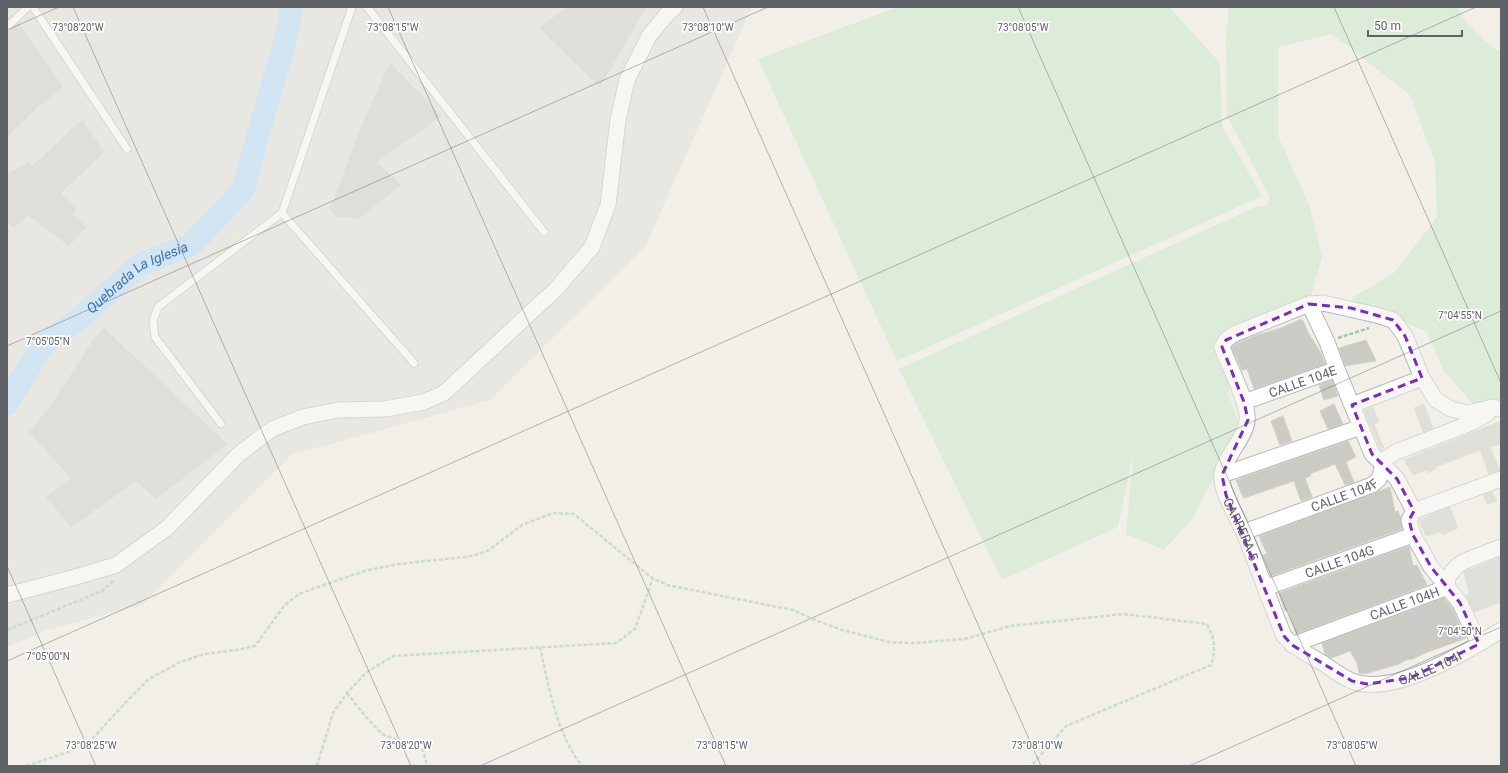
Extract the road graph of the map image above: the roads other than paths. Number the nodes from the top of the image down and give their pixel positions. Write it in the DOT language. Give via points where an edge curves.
graph roads {
  1 [pos="28,7"];
  2 [pos="33,7"];
  3 [pos="352,7"];
  4 [pos="367,7"];
  5 [pos="675,7"];
  6 [pos="7,27"];
  7 [pos="127,149"];
  8 [pos="282,213"];
  9 [pos="544,232"];
  10 [pos="1309,304"];
  11 [pos="414,363"];
  12 [pos="1337,369"];
  13 [pos="1422,378"];
  14 [pos="1244,402"];
  15 [pos="1352,405"];
  16 [pos="1497,408"];
  17 [pos="221,424"];
  18 [pos="1361,427"];
  19 [pos="1383,466"];
  20 [pos="1222,475"];
  21 [pos="1501,479"];
  22 [pos="1411,515"];
  23 [pos="1244,532"];
  24 [pos="1413,535"];
  25 [pos="1501,547"];
  26 [pos="1448,586"];
  27 [pos="1265,588"];
  28 [pos="7,595"];
  29 [pos="1501,630"];
  30 [pos="1479,644"];
  31 [pos="1292,645"];
  32 [pos="1352,681"];
  1 -- 6 [label="lane"];
  2 -- 7 [label="lane"];
  3 -- 8 [label="lane"];
  4 -- 9 [label="lane"];
  5 -- 28 [label="street" via="650,36 627,80 618,120 608,205 592,247 556,289 444,393 424,402 385,409 338,410 303,417 272,429 240,454 167,528 116,565"];
  8 -- 11 [label="lane"];
  8 -- 17 [label="lane" via="158,307 153,321 155,337"];
  10 -- 12 [label="street, CALLE 104E"];
  10 -- 13 [label="street" via="1351,308 1393,320 1405,336"];
  10 -- 14 [label="street" via="1234,334 1226,340 1222,347"];
  12 -- 14 [label="street, CALLE 104E"];
  12 -- 15 [label="street"];
  13 -- 15 [label="street"];
  13 -- 16 [label="street" via="1436,400 1451,410 1467,413"];
  14 -- 20 [label="street" via="1248,420 1245,431"];
  15 -- 18 [label="street"];
  16 -- 19 [label="street, CALLE 104F" via="1471,423 1396,452"];
  18 -- 19 [label="street" via="1372,454"];
  18 -- 20 [label="street"];
  19 -- 22 [label="street" via="1397,479"];
  19 -- 23 [label="street, CALLE 104F" via="1379,479 1372,485"];
  20 -- 23 [label="street, CARRERA 5" via="1226,495"];
  21 -- 22 [label="street"];
  22 -- 24 [label="street"];
  23 -- 27 [label="street, CARRERA 5"];
  24 -- 26 [label="street" via="1431,567"];
  24 -- 27 [label="street, CALLE 104G"];
  25 -- 26 [label="street, CALLE 104H" via="1457,566 1447,578"];
  26 -- 30 [label="street" via="1460,603"];
  26 -- 31 [label="street, CALLE 104H"];
  27 -- 31 [label="street, CARRERA 5" via="1284,636"];
  29 -- 30 [label="street, CALLE 104I"];
  30 -- 32 [label="street, CALLE 104I" via="1410,678 1368,684"];
  31 -- 32 [label="street, CARRERA 5"];
}
